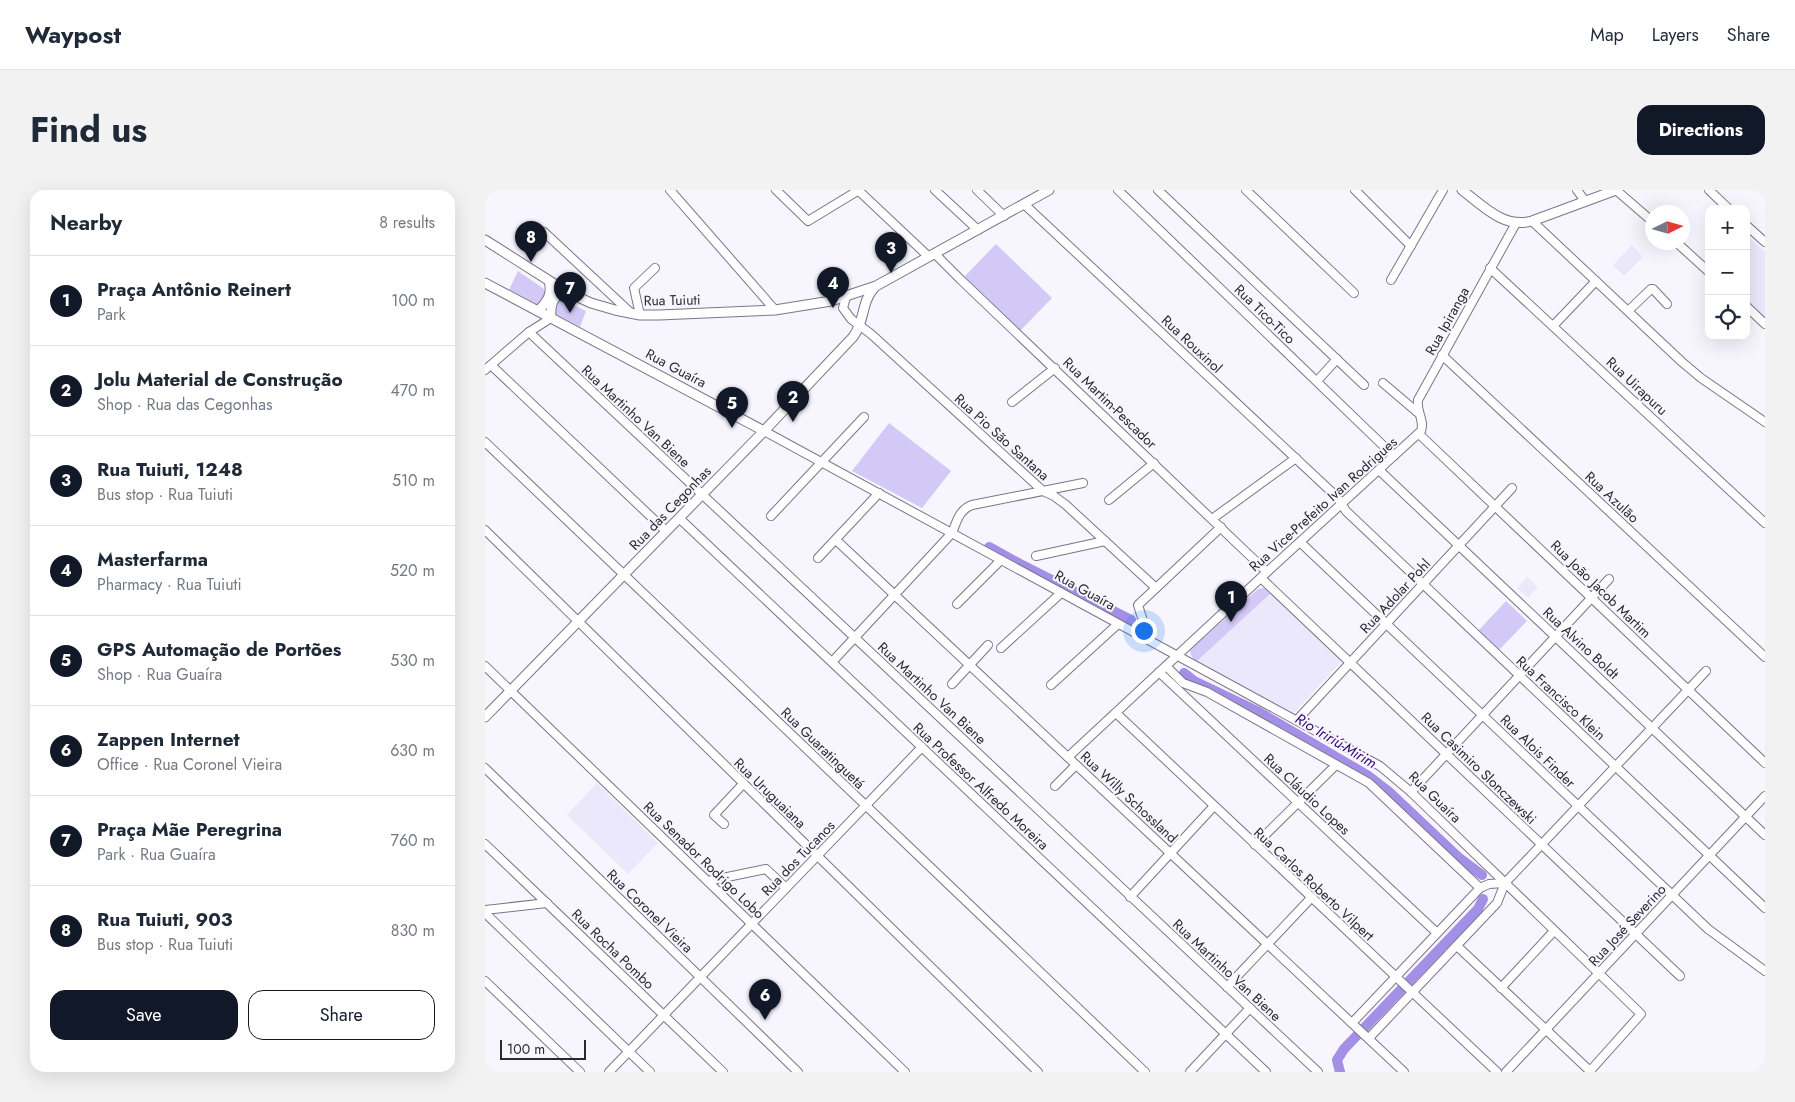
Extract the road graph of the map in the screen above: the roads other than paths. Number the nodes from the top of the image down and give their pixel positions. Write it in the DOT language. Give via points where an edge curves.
graph roads {
  1 [pos="670,190"];
  2 [pos="776,190"];
  3 [pos="859,190"];
  4 [pos="935,190"];
  5 [pos="977,190"];
  6 [pos="1048,190"];
  7 [pos="1118,190"];
  8 [pos="1158,190"];
  9 [pos="1246,190"];
  10 [pos="1355,190"];
  11 [pos="1443,190"];
  12 [pos="1462,190"];
  13 [pos="1577,190"];
  14 [pos="1616,190"];
  15 [pos="1709,190"];
  16 [pos="1585,201"];
  17 [pos="1024,204"];
  18 [pos="1725,205"];
  19 [pos="1645,215"];
  20 [pos="1004,216"];
  21 [pos="1533,221"];
  22 [pos="1516,223"];
  23 [pos="1750,229"];
  24 [pos="977,230"];
  25 [pos="544,232"];
  26 [pos="485,240"];
  27 [pos="1765,242"];
  28 [pos="1411,246"];
  29 [pos="1685,250"];
  30 [pos="932,255"];
  31 [pos="655,268"];
  32 [pos="1491,268"];
  33 [pos="1705,268"];
  34 [pos="1391,280"];
  35 [pos="549,281"];
  36 [pos="1595,281"];
  37 [pos="876,286"];
  38 [pos="487,287"];
  39 [pos="567,292"];
  40 [pos="1354,293"];
  41 [pos="846,297"];
  42 [pos="1667,304"];
  43 [pos="775,310"];
  44 [pos="1750,310"];
  45 [pos="538,311"];
  46 [pos="1627,311"];
  47 [pos="863,312"];
  48 [pos="636,314"];
  49 [pos="551,318"];
  50 [pos="1765,324"];
  51 [pos="1553,326"];
  52 [pos="860,327"];
  53 [pos="529,332"];
  54 [pos="1442,356"];
  55 [pos="1337,359"];
  56 [pos="488,368"];
  57 [pos="1055,368"];
  58 [pos="1317,381"];
  59 [pos="1383,383"];
  60 [pos="1364,385"];
  61 [pos="1012,402"];
  62 [pos="1417,412"];
  63 [pos="864,417"];
  64 [pos="1765,422"];
  65 [pos="764,431"];
  66 [pos="1419,434"];
  67 [pos="485,442"];
  68 [pos="1394,456"];
  69 [pos="1296,458"];
  70 [pos="822,462"];
  71 [pos="1154,463"];
  72 [pos="1379,470"];
  73 [pos="1083,483"];
  74 [pos="1512,488"];
  75 [pos="1043,492"];
  76 [pos="879,493"];
  77 [pos="701,495"];
  78 [pos="1109,500"];
  79 [pos="1341,504"];
  80 [pos="1495,506"];
  81 [pos="771,516"];
  82 [pos="679,518"];
  83 [pos="1212,519"];
  84 [pos="1765,523"];
  85 [pos="1221,527"];
  86 [pos="485,530"];
  87 [pos="666,531"];
  88 [pos="952,533"];
  89 [pos="835,540"];
  90 [pos="1105,542"];
  91 [pos="1300,542"];
  92 [pos="1459,546"];
  93 [pos="1036,556"];
  94 [pos="818,558"];
  95 [pos="1001,560"];
  96 [pos="1267,572"];
  97 [pos="624,575"];
  98 [pos="1261,578"];
  99 [pos="1609,579"];
  100 [pos="1423,584"];
  101 [pos="1156,588"];
  102 [pos="1061,593"];
  103 [pos="895,595"];
  104 [pos="1591,598"];
  105 [pos="957,604"];
  106 [pos="577,622"];
  107 [pos="1118,624"];
  108 [pos="1387,624"];
  109 [pos="1140,636"];
  110 [pos="1555,637"];
  111 [pos="855,638"];
  112 [pos="988,645"];
  113 [pos="1001,648"];
  114 [pos="1177,656"];
  115 [pos="1765,657"];
  116 [pos="832,662"];
  117 [pos="1350,663"];
  118 [pos="970,665"];
  119 [pos="485,666"];
  120 [pos="1166,666"];
  121 [pos="1706,671"];
  122 [pos="1159,672"];
  123 [pos="1519,676"];
  124 [pos="952,684"];
  125 [pos="1051,685"];
  126 [pos="511,690"];
  127 [pos="1688,690"];
  128 [pos="1116,713"];
  129 [pos="1483,715"];
  130 [pos="485,716"];
  131 [pos="1297,720"];
  132 [pos="1652,728"];
  133 [pos="922,747"];
  134 [pos="1446,754"];
  135 [pos="1068,758"];
  136 [pos="1765,763"];
  137 [pos="1076,764"];
  138 [pos="1336,765"];
  139 [pos="1615,767"];
  140 [pos="485,768"];
  141 [pos="743,784"];
  142 [pos="1055,786"];
  143 [pos="1411,792"];
  144 [pos="1765,796"];
  145 [pos="1298,803"];
  146 [pos="865,806"];
  147 [pos="1214,806"];
  148 [pos="1578,806"];
  149 [pos="1746,816"];
  150 [pos="724,824"];
  151 [pos="1765,835"];
  152 [pos="485,844"];
  153 [pos="1542,845"];
  154 [pos="1255,846"];
  155 [pos="1171,853"];
  156 [pos="1709,855"];
  157 [pos="817,856"];
  158 [pos="708,881"];
  159 [pos="1505,883"];
  160 [pos="786,888"];
  161 [pos="1480,888"];
  162 [pos="1672,895"];
  163 [pos="1131,896"];
  164 [pos="1311,898"];
  165 [pos="547,903"];
  166 [pos="1765,908"];
  167 [pos="485,912"];
  168 [pos="752,924"];
  169 [pos="1554,931"];
  170 [pos="1437,933"];
  171 [pos="1635,934"];
  172 [pos="1268,944"];
  173 [pos="1457,946"];
  174 [pos="1765,971"];
  175 [pos="1598,974"];
  176 [pos="1680,976"];
  177 [pos="700,977"];
  178 [pos="1398,980"];
  179 [pos="485,981"];
  180 [pos="1227,987"];
  181 [pos="1501,988"];
  182 [pos="1410,992"];
  183 [pos="1249,1008"];
  184 [pos="664,1015"];
  185 [pos="1355,1026"];
  186 [pos="1546,1030"];
  187 [pos="1226,1034"];
  188 [pos="1367,1037"];
  189 [pos="629,1051"];
  190 [pos="1590,1071"];
  191 [pos="580,1072"];
  192 [pos="609,1072"];
  193 [pos="650,1072"];
  194 [pos="723,1072"];
  195 [pos="798,1072"];
  196 [pos="905,1072"];
  197 [pos="1038,1072"];
  198 [pos="1145,1072"];
  199 [pos="1190,1072"];
  200 [pos="1266,1072"];
  201 [pos="1318,1072"];
  202 [pos="1404,1072"];
  203 [pos="1497,1072"];
  204 [pos="1506,1072"];
  1 -- 43 [label="street"];
  2 -- 3 [label="street" via="808,221"];
  3 -- 30 [label="street, Rua Martim-Pescador"];
  4 -- 24 [label="street"];
  5 -- 20 [label="street"];
  6 -- 17 [label="main road, Rua Tuiuti"];
  7 -- 58 [label="street, Rua Tico-Tico"];
  8 -- 55 [label="street"];
  9 -- 40 [label="street"];
  10 -- 28 [label="street"];
  11 -- 28 [label="street"];
  12 -- 22 [label="main road" via="1503,220"];
  13 -- 16 [label="street"];
  14 -- 16 [label="main road"];
  14 -- 19 [label="street"];
  15 -- 18 [label="street"];
  16 -- 21 [label="main road"];
  17 -- 20 [label="main road, Rua Tuiuti"];
  17 -- 69 [label="street, Rua Rouxinol"];
  20 -- 24 [label="main road, Rua Tuiuti"];
  21 -- 22 [label="main road"];
  21 -- 36 [label="street"];
  22 -- 32 [label="street, Rua Ipiranga"];
  23 -- 27 [label="street"];
  24 -- 30 [label="main road, Rua Tuiuti"];
  25 -- 48 [label="street"];
  26 -- 35 [label="main road, Rua Tuiuti"];
  28 -- 34 [label="street"];
  29 -- 33 [label="street"];
  30 -- 37 [label="main road, Rua Tuiuti"];
  30 -- 57 [label="street, Rua Martim-Pescador"];
  31 -- 48 [label="street" via="635,288"];
  32 -- 51 [label="street, Rua Uirapuru"];
  32 -- 54 [label="street, Rua Ipiranga"];
  35 -- 39 [label="main road, Rua Tuiuti"];
  35 -- 45 [label="main road" via="550,296"];
  36 -- 46 [label="street"];
  36 -- 51 [label="street"];
  37 -- 41 [label="main road, Rua Tuiuti"];
  37 -- 47 [label="main road" via="868,295"];
  38 -- 45 [label="main road, Rua Guaíra"];
  39 -- 48 [label="main road, Rua Tuiuti" via="599,306"];
  39 -- 49 [label="main road" via="553,300"];
  41 -- 43 [label="main road, Rua Tuiuti"];
  41 -- 47 [label="main road" via="856,301"];
  41 -- 52 [label="street, Rua Pio São Santana" via="843,304 845,312"];
  42 -- 46 [label="street" via="1651,289"];
  43 -- 48 [label="main road, Rua Tuiuti"];
  44 -- 50 [label="street"];
  45 -- 49 [label="main road, Rua Guaíra"];
  45 -- 53 [label="street" via="536,324"];
  46 -- 64 [label="street" via="1691,370"];
  47 -- 52 [label="main road, Rua das Cegonhas"];
  49 -- 53 [label="street"];
  49 -- 65 [label="main road, Rua Guaíra"];
  51 -- 84 [label="street, Rua Uirapuru"];
  52 -- 65 [label="main road, Rua das Cegonhas"];
  52 -- 75 [label="street, Rua Pio São Santana"];
  53 -- 56 [label="street"];
  53 -- 77 [label="street, Rua Martinho Van Biene"];
  54 -- 62 [label="street, Rua Ipiranga" via="1418,400"];
  54 -- 115 [label="street, Rua Azulão"];
  55 -- 58 [label="street"];
  55 -- 60 [label="street"];
  56 -- 87 [label="street"];
  57 -- 61 [label="street"];
  57 -- 71 [label="street, Rua Martim-Pescador"];
  58 -- 68 [label="street, Rua Tico-Tico"];
  59 -- 62 [label="street"];
  62 -- 66 [label="street, Rua Ipiranga" via="1423,424"];
  63 -- 70 [label="street"];
  65 -- 70 [label="street, Rua Guaíra"];
  65 -- 77 [label="main road, Rua das Cegonhas"];
  66 -- 68 [label="street, Rua Vice-Prefeito Ivan Rodrigues"];
  66 -- 80 [label="street, Rua João Jacob Martim"];
  67 -- 97 [label="street, Rua Guaratinguetá"];
  68 -- 72 [label="street, Rua Vice-Prefeito Ivan Rodrigues"];
  69 -- 79 [label="street, Rua Rouxinol"];
  69 -- 83 [label="street"];
  70 -- 76 [label="street, Rua Guaíra"];
  70 -- 81 [label="street"];
  71 -- 78 [label="street"];
  71 -- 83 [label="street, Rua Martim-Pescador"];
  72 -- 79 [label="street, Rua Vice-Prefeito Ivan Rodrigues"];
  72 -- 92 [label="street, Rua Alvino Boldt"];
  73 -- 75 [label="street"];
  74 -- 80 [label="street, Rua Adolar Pohl"];
  75 -- 88 [label="street" via="967,507 960,513"];
  75 -- 90 [label="street, Rua Pio São Santana" via="1060,500"];
  76 -- 88 [label="street, Rua Guaíra"];
  76 -- 89 [label="street"];
  77 -- 82 [label="main road, Rua das Cegonhas"];
  77 -- 111 [label="street, Rua Martinho Van Biene"];
  79 -- 91 [label="street, Rua Vice-Prefeito Ivan Rodrigues"];
  79 -- 100 [label="street, Rua Francisco Klein"];
  80 -- 92 [label="street, Rua Adolar Pohl"];
  80 -- 104 [label="street, Rua João Jacob Martim"];
  82 -- 87 [label="main road, Rua das Cegonhas"];
  82 -- 116 [label="street, Rua Professor Alfredo Moreira"];
  83 -- 85 [label="street, Rua Martim-Pescador"];
  85 -- 96 [label="street, Rua Martim-Pescador"];
  85 -- 101 [label="street"];
  86 -- 106 [label="street, Rua Uruguaiana"];
  87 -- 97 [label="main road, Rua das Cegonhas"];
  88 -- 95 [label="street, Rua Guaíra"];
  88 -- 103 [label="street"];
  89 -- 94 [label="street"];
  89 -- 103 [label="street, Rua Willy Schossland"];
  90 -- 93 [label="street"];
  90 -- 101 [label="street, Rua Pio São Santana"];
  91 -- 96 [label="street, Rua Vice-Prefeito Ivan Rodrigues"];
  91 -- 108 [label="street, Rua Alois Finder"];
  92 -- 100 [label="street, Rua Adolar Pohl"];
  92 -- 110 [label="street, Rua Alvino Boldt"];
  95 -- 102 [label="street, Rua Guaíra"];
  95 -- 105 [label="street"];
  96 -- 98 [label="street, Rua Vice-Prefeito Ivan Rodrigues"];
  97 -- 106 [label="main road, Rua das Cegonhas"];
  97 -- 146 [label="street, Rua Guaratinguetá"];
  98 -- 114 [label="street, Rua Vice-Prefeito Ivan Rodrigues"];
  98 -- 117 [label="street, Rua Casimiro Slonczewski"];
  99 -- 104 [label="street"];
  100 -- 108 [label="street, Rua Adolar Pohl"];
  100 -- 123 [label="street, Rua Francisco Klein"];
  101 -- 109 [label="street" via="1138,605 1145,624"];
  102 -- 107 [label="street, Rua Guaíra"];
  102 -- 113 [label="street"];
  103 -- 111 [label="street"];
  103 -- 118 [label="street, Rua Willy Schossland"];
  104 -- 110 [label="street"];
  104 -- 127 [label="street, Rua João Jacob Martim"];
  106 -- 126 [label="main road, Rua das Cegonhas"];
  106 -- 141 [label="street, Rua Uruguaiana"];
  107 -- 109 [label="street, Rua Guaíra"];
  107 -- 125 [label="street"];
  108 -- 117 [label="street, Rua Adolar Pohl"];
  108 -- 129 [label="street, Rua Alois Finder"];
  109 -- 114 [label="street, Rua Guaíra"];
  110 -- 123 [label="street"];
  110 -- 132 [label="street, Rua Alvino Boldt"];
  111 -- 116 [label="street"];
  111 -- 163 [label="street, Rua Martinho Van Biene"];
  112 -- 118 [label="street"];
  114 -- 120 [label="street, Rua Vice-Prefeito Ivan Rodrigues"];
  114 -- 131 [label="street, Rua Guaíra"];
  116 -- 133 [label="street, Rua Professor Alfredo Moreira"];
  117 -- 131 [label="street, Rua Adolar Pohl"];
  117 -- 134 [label="street, Rua Casimiro Slonczewski"];
  118 -- 124 [label="street"];
  118 -- 135 [label="street, Rua Willy Schossland"];
  119 -- 126 [label="street, Rua Senador Rodrigo Lobo"];
  120 -- 122 [label="street, Rua Vice-Prefeito Ivan Rodrigues"];
  120 -- 138 [label="street" via="1187,686 1207,692"];
  121 -- 127 [label="street"];
  122 -- 128 [label="street, Rua Vice-Prefeito Ivan Rodrigues"];
  122 -- 145 [label="street, Rua Cláudio Lopes"];
  123 -- 129 [label="street"];
  123 -- 139 [label="street, Rua Francisco Klein"];
  126 -- 130 [label="main road, Rua das Cegonhas"];
  126 -- 158 [label="street, Rua Senador Rodrigo Lobo"];
  127 -- 132 [label="street"];
  127 -- 136 [label="street, Rua João Jacob Martim"];
  128 -- 135 [label="street, Rua Vice-Prefeito Ivan Rodrigues"];
  128 -- 147 [label="street, Rua Carlos Roberto Vilpert"];
  129 -- 134 [label="street"];
  129 -- 148 [label="street, Rua Alois Finder"];
  131 -- 143 [label="street, Rua Guaíra" via="1380,766"];
  132 -- 139 [label="street"];
  132 -- 149 [label="street, Rua Alvino Boldt"];
  133 -- 146 [label="street, Rua dos Tucanos"];
  133 -- 187 [label="street, Rua Professor Alfredo Moreira"];
  134 -- 143 [label="street"];
  134 -- 153 [label="street, Rua Casimiro Slonczewski"];
  135 -- 137 [label="street, Rua Willy Schossland"];
  137 -- 142 [label="street"];
  137 -- 155 [label="street, Rua Willy Schossland"];
  138 -- 145 [label="street"];
  138 -- 161 [label="street" via="1369,784"];
  139 -- 148 [label="street"];
  139 -- 156 [label="street, Rua Francisco Klein"];
  140 -- 177 [label="street, Rua Coronel Vieira"];
  141 -- 150 [label="street" via="714,815"];
  141 -- 157 [label="street, Rua Uruguaiana"];
  143 -- 159 [label="street, Rua Guaíra"];
  144 -- 149 [label="street, Rua José Severino"];
  145 -- 154 [label="street"];
  145 -- 170 [label="street, Rua Cláudio Lopes"];
  146 -- 157 [label="street, Rua dos Tucanos"];
  146 -- 198 [label="street, Rua Guaratinguetá"];
  147 -- 154 [label="street, Rua Carlos Roberto Vilpert"];
  147 -- 155 [label="street"];
  148 -- 153 [label="street"];
  148 -- 162 [label="street, Rua Alois Finder"];
  149 -- 151 [label="street, Rua Alvino Boldt"];
  149 -- 156 [label="street, Rua José Severino"];
  152 -- 165 [label="street, Rua Rocha Pombo"];
  153 -- 159 [label="street"];
  153 -- 171 [label="street, Rua Casimiro Slonczewski"];
  154 -- 164 [label="street, Rua Carlos Roberto Vilpert"];
  155 -- 163 [label="street"];
  155 -- 172 [label="street, Rua Willy Schossland"];
  156 -- 162 [label="street, Rua José Severino"];
  156 -- 166 [label="street, Rua Francisco Klein"];
  157 -- 160 [label="street, Rua dos Tucanos"];
  157 -- 197 [label="street, Rua Uruguaiana"];
  158 -- 160 [label="street" via="767,869"];
  158 -- 168 [label="street, Rua Senador Rodrigo Lobo"];
  159 -- 161 [label="street"];
  159 -- 169 [label="street, Rua Guaíra"];
  159 -- 173 [label="street" via="1497,903"];
  160 -- 168 [label="street, Rua dos Tucanos"];
  161 -- 170 [label="street"];
  162 -- 171 [label="street, Rua José Severino"];
  162 -- 174 [label="street, Rua Alois Finder" via="1716,936"];
  163 -- 180 [label="street, Rua Martinho Van Biene"];
  164 -- 172 [label="street"];
  164 -- 178 [label="street, Rua Carlos Roberto Vilpert"];
  165 -- 167 [label="street"];
  165 -- 184 [label="street, Rua Rocha Pombo"];
  167 -- 189 [label="street"];
  168 -- 177 [label="street, Rua dos Tucanos"];
  168 -- 196 [label="street, Rua Senador Rodrigo Lobo"];
  169 -- 175 [label="street, Rua Guaíra"];
  169 -- 181 [label="street"];
  170 -- 178 [label="street"];
  171 -- 175 [label="street, Rua José Severino"];
  171 -- 176 [label="street, Rua Casimiro Slonczewski"];
  172 -- 180 [label="street"];
  172 -- 185 [label="street, Rua Willy Schossland"];
  173 -- 181 [label="street"];
  173 -- 182 [label="street"];
  175 -- 186 [label="street, Rua José Severino"];
  175 -- 190 [label="street, Rua Guaíra" via="1641,1014"];
  177 -- 184 [label="street, Rua dos Tucanos"];
  177 -- 195 [label="street, Rua Coronel Vieira"];
  178 -- 182 [label="street, Rua Carlos Roberto Vilpert"];
  178 -- 185 [label="street"];
  179 -- 191 [label="street"];
  180 -- 183 [label="street, Rua Martinho Van Biene"];
  181 -- 186 [label="street"];
  182 -- 188 [label="street"];
  182 -- 203 [label="street, Rua Carlos Roberto Vilpert"];
  183 -- 187 [label="street"];
  183 -- 201 [label="street, Rua Martinho Van Biene"];
  184 -- 189 [label="street, Rua dos Tucanos"];
  184 -- 194 [label="street, Rua Rocha Pombo"];
  185 -- 188 [label="street, Rua Willy Schossland"];
  186 -- 190 [label="street"];
  186 -- 204 [label="street, Rua José Severino"];
  187 -- 199 [label="street"];
  187 -- 200 [label="street, Rua Professor Alfredo Moreira"];
  188 -- 202 [label="street, Rua Willy Schossland"];
  189 -- 192 [label="street, Rua dos Tucanos"];
  189 -- 193 [label="street"];
}
